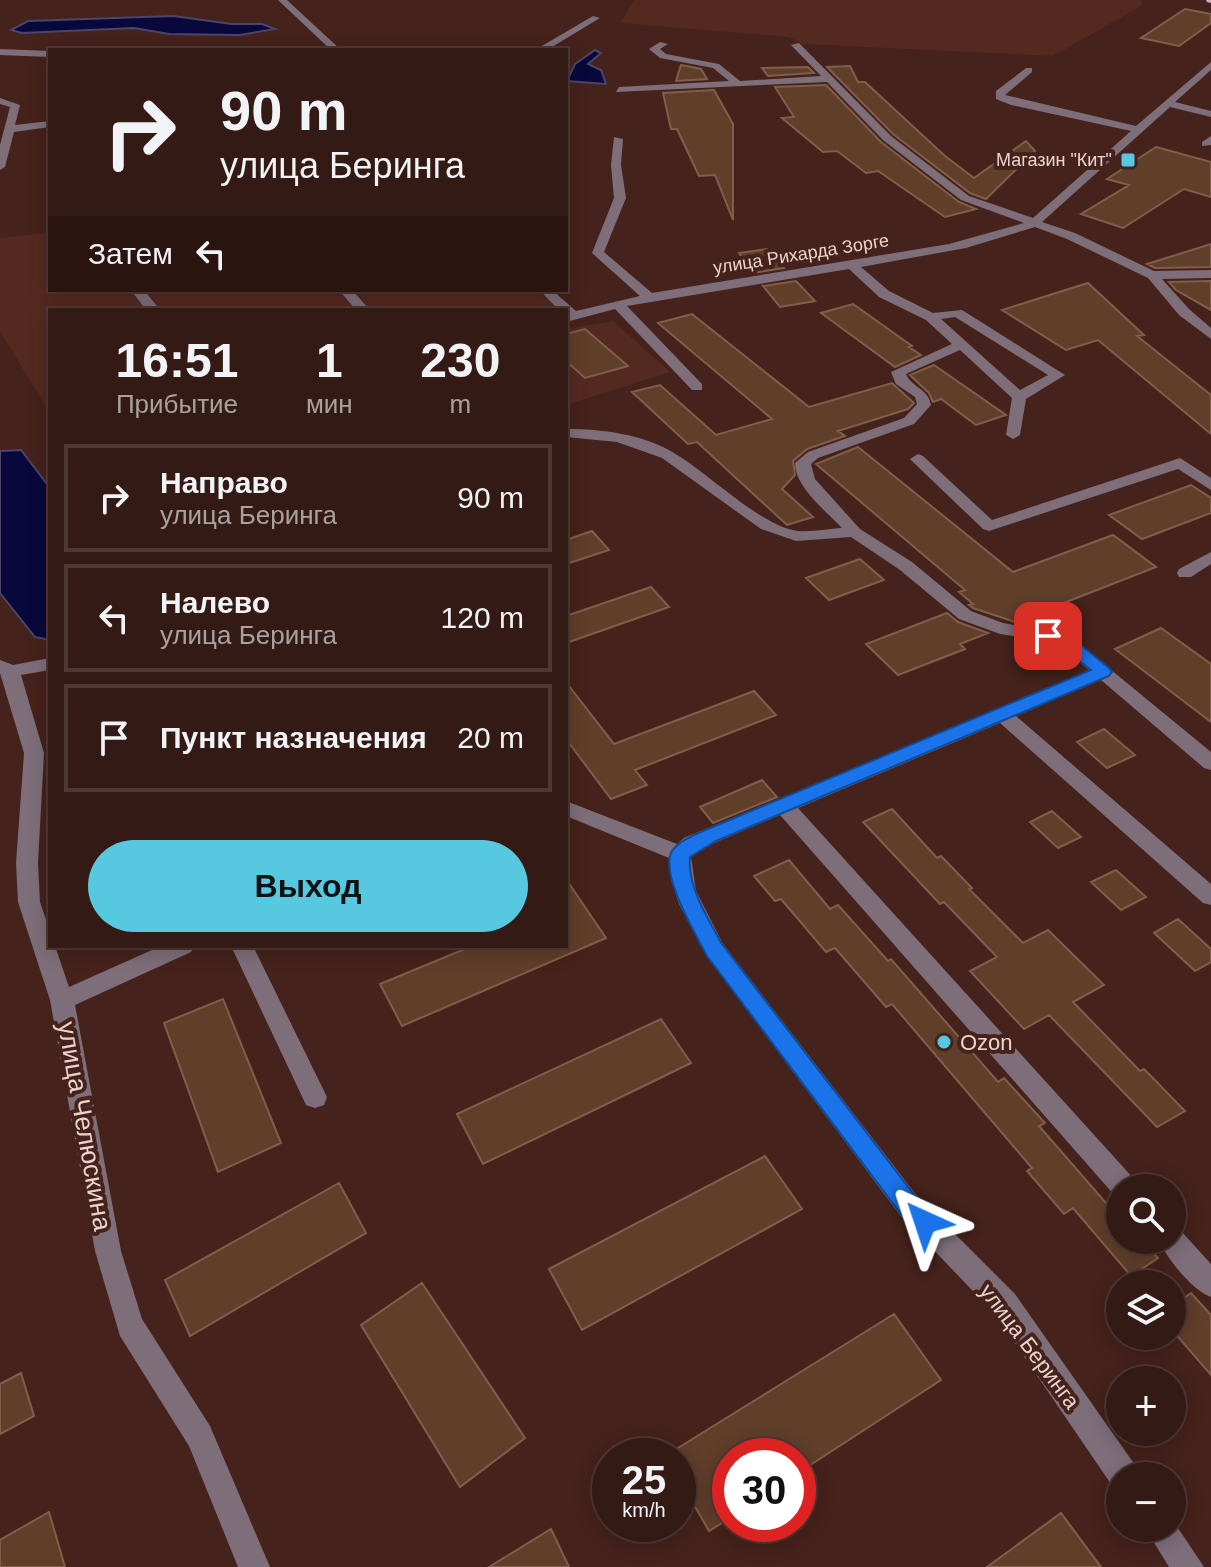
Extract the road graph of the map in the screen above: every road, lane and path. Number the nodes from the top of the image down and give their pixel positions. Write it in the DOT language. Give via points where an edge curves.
graph roads {
  1 [pos="282,0"];
  2 [pos="596,18"];
  3 [pos="663,44"];
  4 [pos="796,45"];
  5 [pos="334,48"];
  6 [pos="544,48"];
  7 [pos="0,52"];
  8 [pos="15,53"];
  9 [pos="48,54"];
  10 [pos="0,62"];
  11 [pos="1211,65"];
  12 [pos="1029,70"];
  13 [pos="828,79"];
  14 [pos="736,82"];
  15 [pos="619,90"];
  16 [pos="0,101"];
  17 [pos="1169,104"];
  18 [pos="1211,114"];
  19 [pos="48,124"];
  20 [pos="10,129"];
  21 [pos="1140,130"];
  22 [pos="618,139"];
  23 [pos="0,167"];
  24 [pos="1033,224"];
  25 [pos="852,265"];
  26 [pos="1211,274"];
  27 [pos="1152,275"];
  28 [pos="139,292"];
  29 [pos="347,292"];
  30 [pos="547,292"];
  31 [pos="648,296"];
  32 [pos="617,304"];
  33 [pos="151,308"];
  34 [pos="361,308"];
  35 [pos="562,308"];
  36 [pos="570,317"];
  37 [pos="931,317"];
  38 [pos="1211,335"];
  39 [pos="963,344"];
  40 [pos="697,387"];
  41 [pos="1019,397"];
  42 [pos="568,433"];
  43 [pos="1013,435"];
  44 [pos="918,459"];
  45 [pos="1211,485"];
  46 [pos="854,532"];
  47 [pos="1211,557"];
  48 [pos="1185,573"];
  49 [pos="48,664"];
  50 [pos="5,669"];
  51 [pos="1103,672"];
  52 [pos="1003,715"];
  53 [pos="1211,763"];
  54 [pos="784,806"];
  55 [pos="568,809"];
  56 [pos="680,854"];
  57 [pos="1211,897"];
  58 [pos="179,948"];
  59 [pos="243,948"];
  60 [pos="62,1000"];
  61 [pos="315,1097"];
  62 [pos="1113,1174"];
  63 [pos="1184,1254"];
  64 [pos="1211,1284"];
  65 [pos="1114,1462"];
  66 [pos="1170,1542"];
  67 [pos="254,1567"];
  68 [pos="1188,1567"];
  1 -- 5 [label="street"];
  2 -- 6 [label="street"];
  3 -- 14 [label="street" via="654,49 663,56 716,66"];
  4 -- 13 [label="street"];
  7 -- 8 [label="street"];
  8 -- 9 [label="street"];
  8 -- 10 [label="street"];
  11 -- 17 [label="street, улица Рихарда Зорге"];
  12 -- 21 [label="street" via="1000,97"];
  13 -- 14 [label="street"];
  13 -- 24 [label="street" via="903,152 965,198"];
  14 -- 15 [label="street"];
  16 -- 20 [label="street" via="15,105"];
  17 -- 18 [label="street"];
  17 -- 21 [label="street, улица Рихарда Зорге"];
  19 -- 20 [label="street"];
  20 -- 23 [label="street"];
  21 -- 24 [label="street, улица Рихарда Зорге"];
  22 -- 31 [label="street" via="620,198 598,253"];
  24 -- 25 [label="street, улица Рихарда Зорге" via="955,247"];
  24 -- 27 [label="street"];
  25 -- 31 [label="street, улица Рихарда Зорге"];
  25 -- 37 [label="street" via="884,294"];
  26 -- 27 [label="street"];
  27 -- 38 [label="street"];
  28 -- 33 [label="street"];
  29 -- 34 [label="street"];
  30 -- 35 [label="street"];
  31 -- 32 [label="street, улица Рихарда Зорге"];
  32 -- 36 [label="street, улица Рихарда Зорге"];
  32 -- 40 [label="street"];
  37 -- 39 [label="street"];
  37 -- 41 [label="street" via="957,313 1058,375"];
  39 -- 41 [label="street"];
  39 -- 46 [label="street" via="898,372 901,381 922,395 924,405 909,421 803,463 809,482"];
  41 -- 43 [label="street"];
  42 -- 46 [label="street" via="617,436 657,450 779,532"];
  44 -- 45 [label="street" via="989,526 1180,463"];
  46 -- 51 [label="street" via="965,615 1000,628 1048,636"];
  47 -- 48 [label="street"];
  49 -- 50 [label="street"];
  50 -- 60 [label="street, улица Челюскина" via="34,753 29,902"];
  51 -- 52 [label="street"];
  51 -- 53 [label="street"];
  52 -- 54 [label="street"];
  52 -- 57 [label="street"];
  54 -- 56 [label="street" via="691,844"];
  54 -- 62 [label="street"];
  55 -- 56 [label="street"];
  56 -- 65 [label="street, улица Беринга" via="695,913 715,950 908,1205 1005,1304"];
  58 -- 60 [label="street"];
  59 -- 61 [label="street"];
  60 -- 67 [label="street, улица Челюскина" via="118,1292 130,1326 200,1436"];
  63 -- 64 [label="street"];
  66 -- 68 [label="street"];
}
